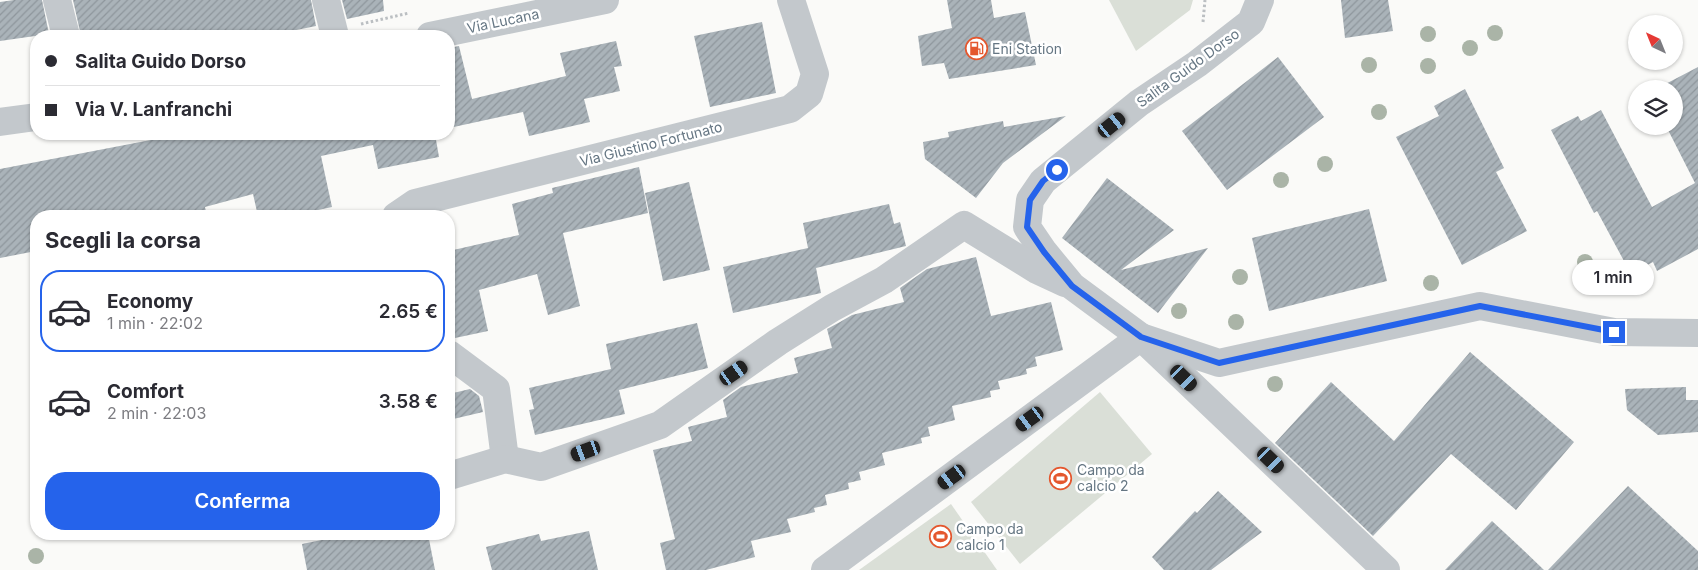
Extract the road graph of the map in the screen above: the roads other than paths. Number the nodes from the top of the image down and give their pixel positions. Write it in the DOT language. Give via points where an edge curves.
graph roads {
  1 [pos="57,0"];
  2 [pos="326,0"];
  3 [pos="605,0"];
  4 [pos="791,0"];
  5 [pos="1260,0"];
  6 [pos="64,30"];
  7 [pos="333,30"];
  8 [pos="455,31"];
  9 [pos="30,118"];
  10 [pos="0,122"];
  11 [pos="405,210"];
  12 [pos="1072,286"];
  13 [pos="1698,333"];
  14 [pos="1141,337"];
  15 [pos="455,359"];
  16 [pos="505,459"];
  17 [pos="455,474"];
  18 [pos="825,570"];
  19 [pos="1386,570"];
  1 -- 6 [label="street"];
  2 -- 7 [label="street"];
  3 -- 8 [label="street, Via Lucana"];
  4 -- 11 [label="street, Via Giustino Fortunato" via="815,74 808,94 790,108 415,203"];
  5 -- 12 [label="street, Salita Guido Dorso" via="1252,22 1110,127 1043,181 1030,200 1027,227"];
  9 -- 10 [label="street"];
  12 -- 14 [label="street, Salita Guido Dorso"];
  12 -- 16 [label="street" via="1037,270 964,225 884,280 778,342 660,426 541,468"];
  13 -- 14 [label="street" via="1614,332 1480,306 1219,363"];
  14 -- 18 [label="street"];
  14 -- 19 [label="street, Salita Guido Dorso"];
  15 -- 16 [label="street" via="496,389"];
  16 -- 17 [label="street"];
}
